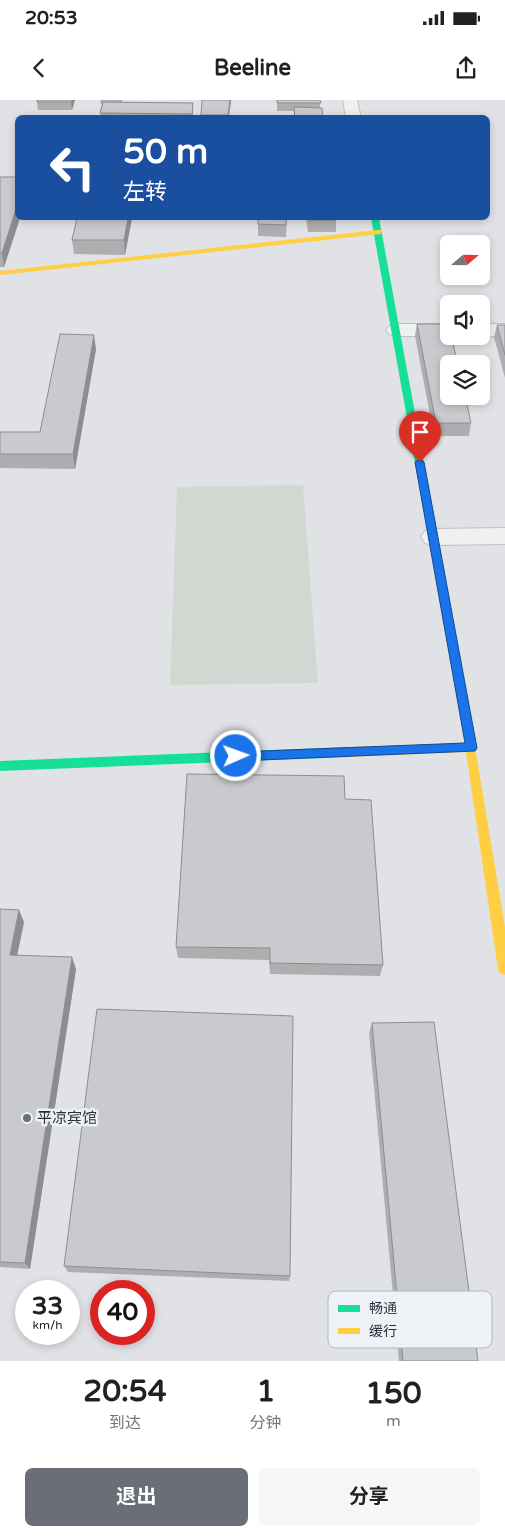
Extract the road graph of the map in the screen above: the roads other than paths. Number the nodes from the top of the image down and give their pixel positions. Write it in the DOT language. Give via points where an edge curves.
graph roads {
  1 [pos="350,100"];
  2 [pos="353,115"];
  3 [pos="375,220"];
  4 [pos="378,232"];
  5 [pos="0,273"];
  6 [pos="396,330"];
  7 [pos="440,330"];
  8 [pos="490,330"];
  9 [pos="505,330"];
  10 [pos="505,536"];
  11 [pos="433,537"];
  12 [pos="471,748"];
  13 [pos="0,766"];
  14 [pos="505,969"];
  1 -- 2 [label="street"];
  3 -- 4 [label="street"];
  4 -- 5 [label="street"];
  4 -- 6 [label="street"];
  6 -- 7 [label="street"];
  6 -- 11 [label="street"];
  8 -- 9 [label="street"];
  10 -- 11 [label="street"];
  11 -- 12 [label="street"];
  12 -- 13 [label="street"];
  12 -- 14 [label="street"];
}
